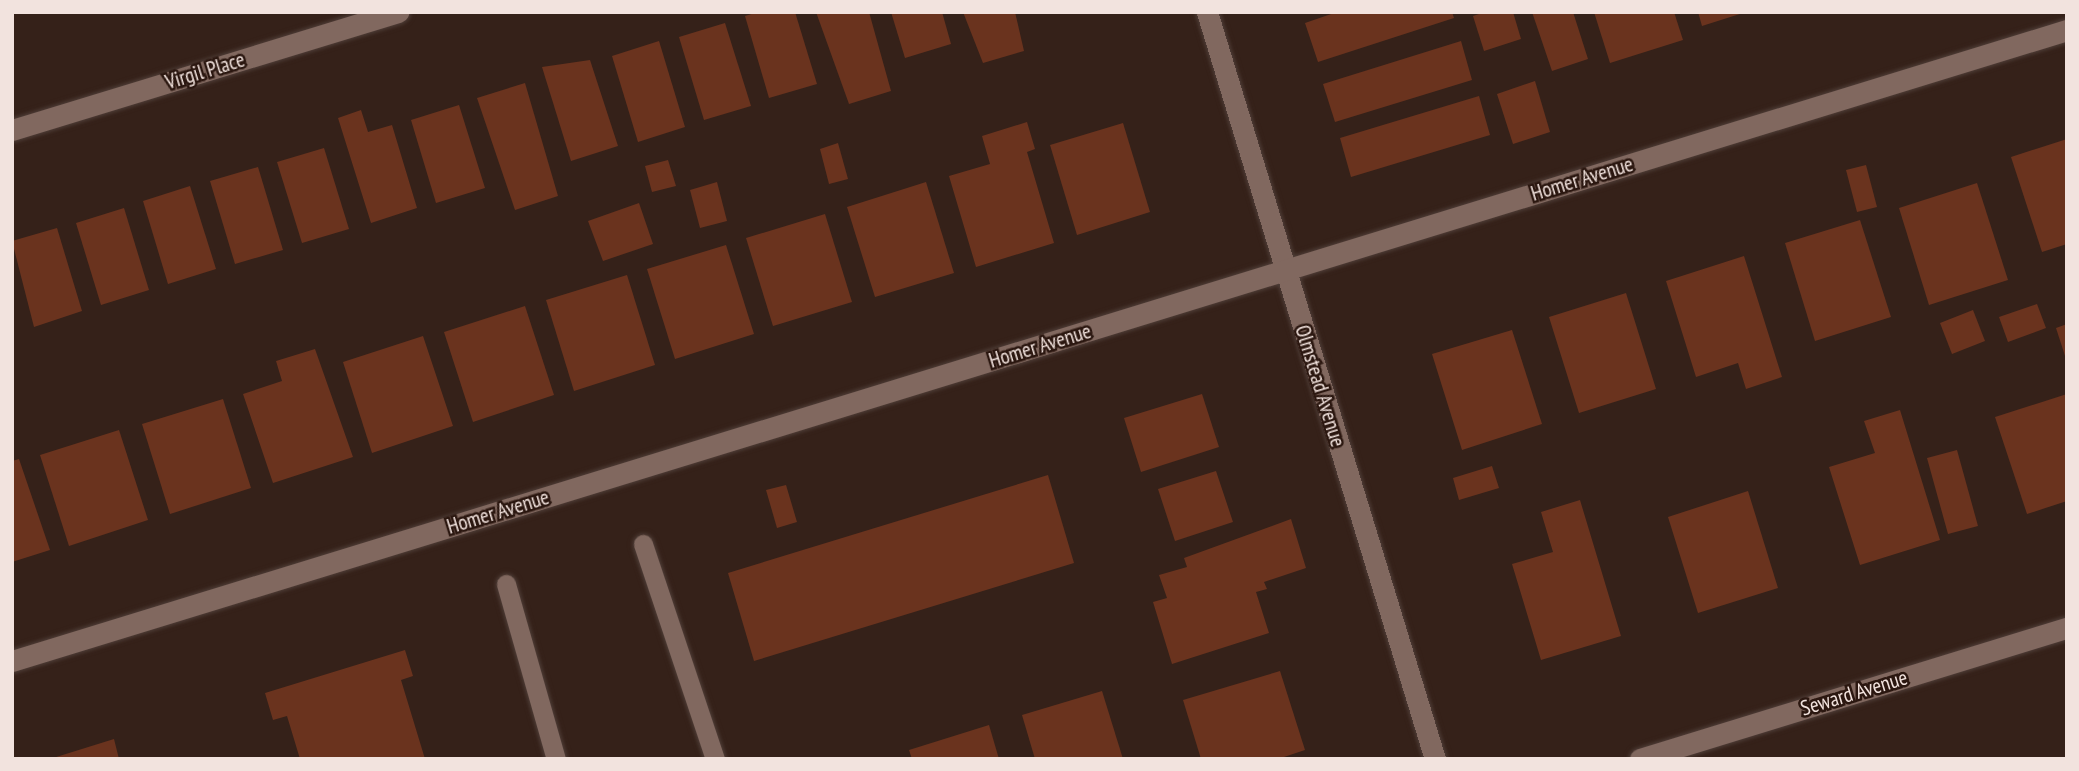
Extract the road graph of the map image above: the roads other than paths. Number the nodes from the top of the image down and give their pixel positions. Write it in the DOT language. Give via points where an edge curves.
graph roads {
  1 [pos="398,12"];
  2 [pos="1207,12"];
  3 [pos="2067,30"];
  4 [pos="12,130"];
  5 [pos="1285,271"];
  6 [pos="643,544"];
  7 [pos="506,584"];
  8 [pos="2067,628"];
  9 [pos="12,661"];
  10 [pos="556,759"];
  11 [pos="715,759"];
  12 [pos="1435,759"];
  13 [pos="1640,759"];
  1 -- 4 [label="street, Virgil Place"];
  2 -- 5 [label="street, Olmstead Avenue"];
  3 -- 5 [label="street, Homer Avenue"];
  5 -- 9 [label="street, Homer Avenue"];
  5 -- 12 [label="street, Olmstead Avenue"];
  6 -- 11 [label="lane"];
  7 -- 10 [label="lane"];
  8 -- 13 [label="street, Seward Avenue"];
}
